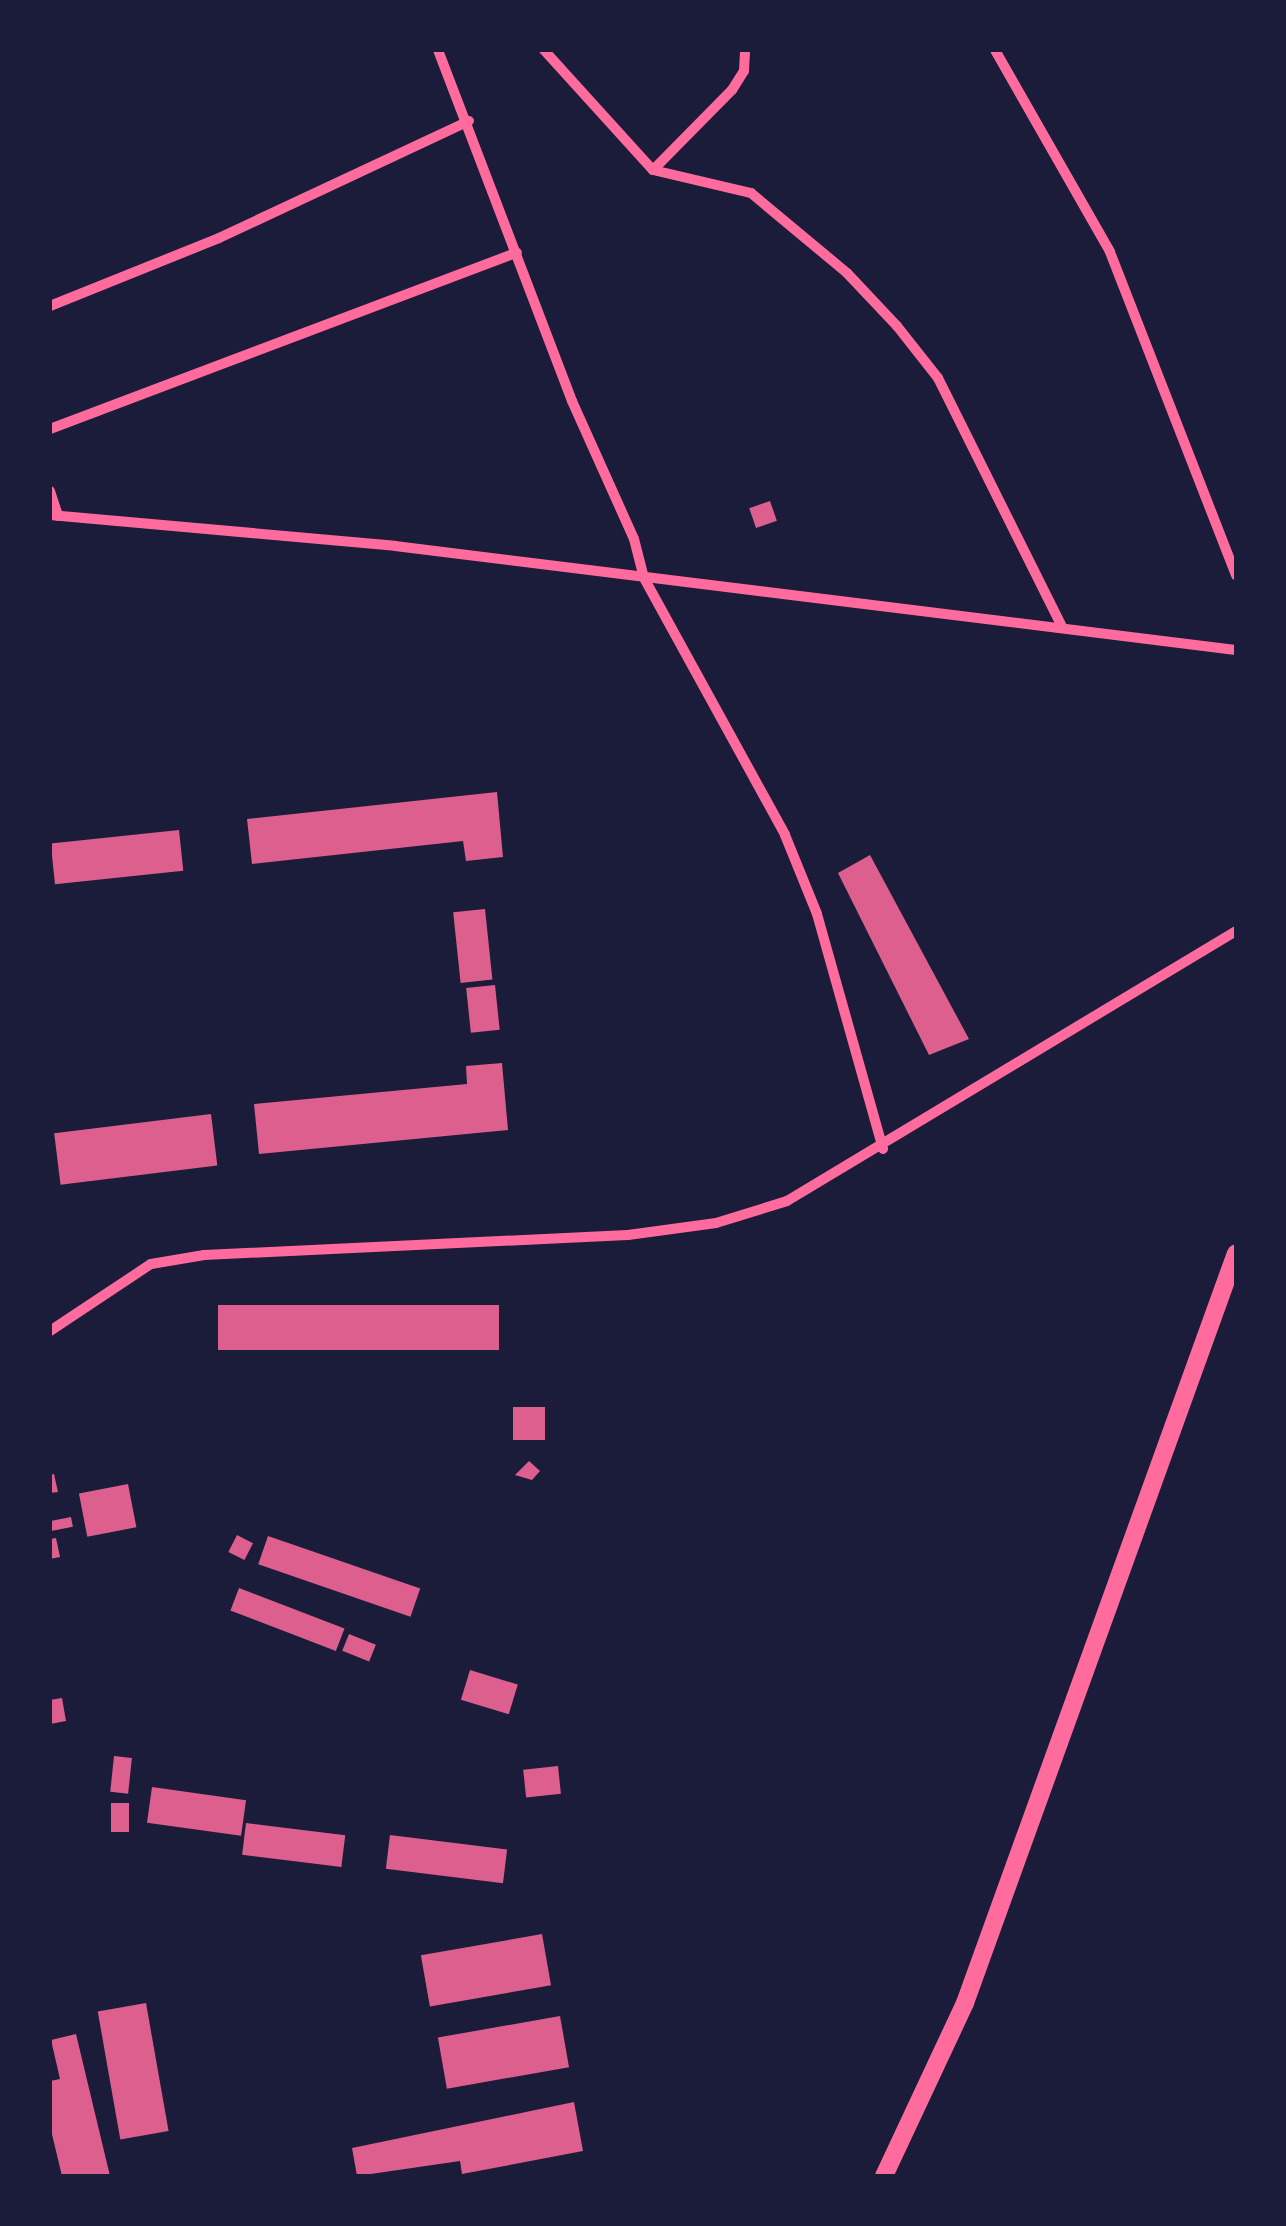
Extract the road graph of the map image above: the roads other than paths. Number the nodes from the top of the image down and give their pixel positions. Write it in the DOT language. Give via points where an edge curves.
graph roads {
  1 [pos="438,50"];
  2 [pos="544,50"];
  3 [pos="745,50"];
  4 [pos="995,50"];
  5 [pos="469,121"];
  6 [pos="653,170"];
  7 [pos="518,253"];
  8 [pos="50,306"];
  9 [pos="50,429"];
  10 [pos="50,491"];
  11 [pos="54,515"];
  12 [pos="1236,575"];
  13 [pos="644,578"];
  14 [pos="1062,627"];
  15 [pos="1236,650"];
  16 [pos="1236,931"];
  17 [pos="884,1149"];
  18 [pos="1236,1253"];
  19 [pos="50,1332"];
  20 [pos="884,2176"];
  1 -- 5 [label="street"];
  2 -- 6 [label="street"];
  3 -- 6 [label="street" via="744,71 732,90"];
  4 -- 12 [label="street" via="1110,252"];
  5 -- 7 [label="street"];
  5 -- 8 [label="street" via="219,238"];
  6 -- 14 [label="street" via="750,193 846,273 897,326 938,378"];
  7 -- 9 [label="street"];
  7 -- 13 [label="street"];
  10 -- 11 [label="street"];
  11 -- 13 [label="street" via="395,546"];
  13 -- 14 [label="street"];
  13 -- 17 [label="street" via="785,836 851,1017"];
  14 -- 15 [label="street"];
  16 -- 17 [label="street"];
  17 -- 19 [label="street" via="787,1201 716,1223 628,1235 204,1255 151,1264"];
  18 -- 20 [label="street" via="965,2002"];
}
